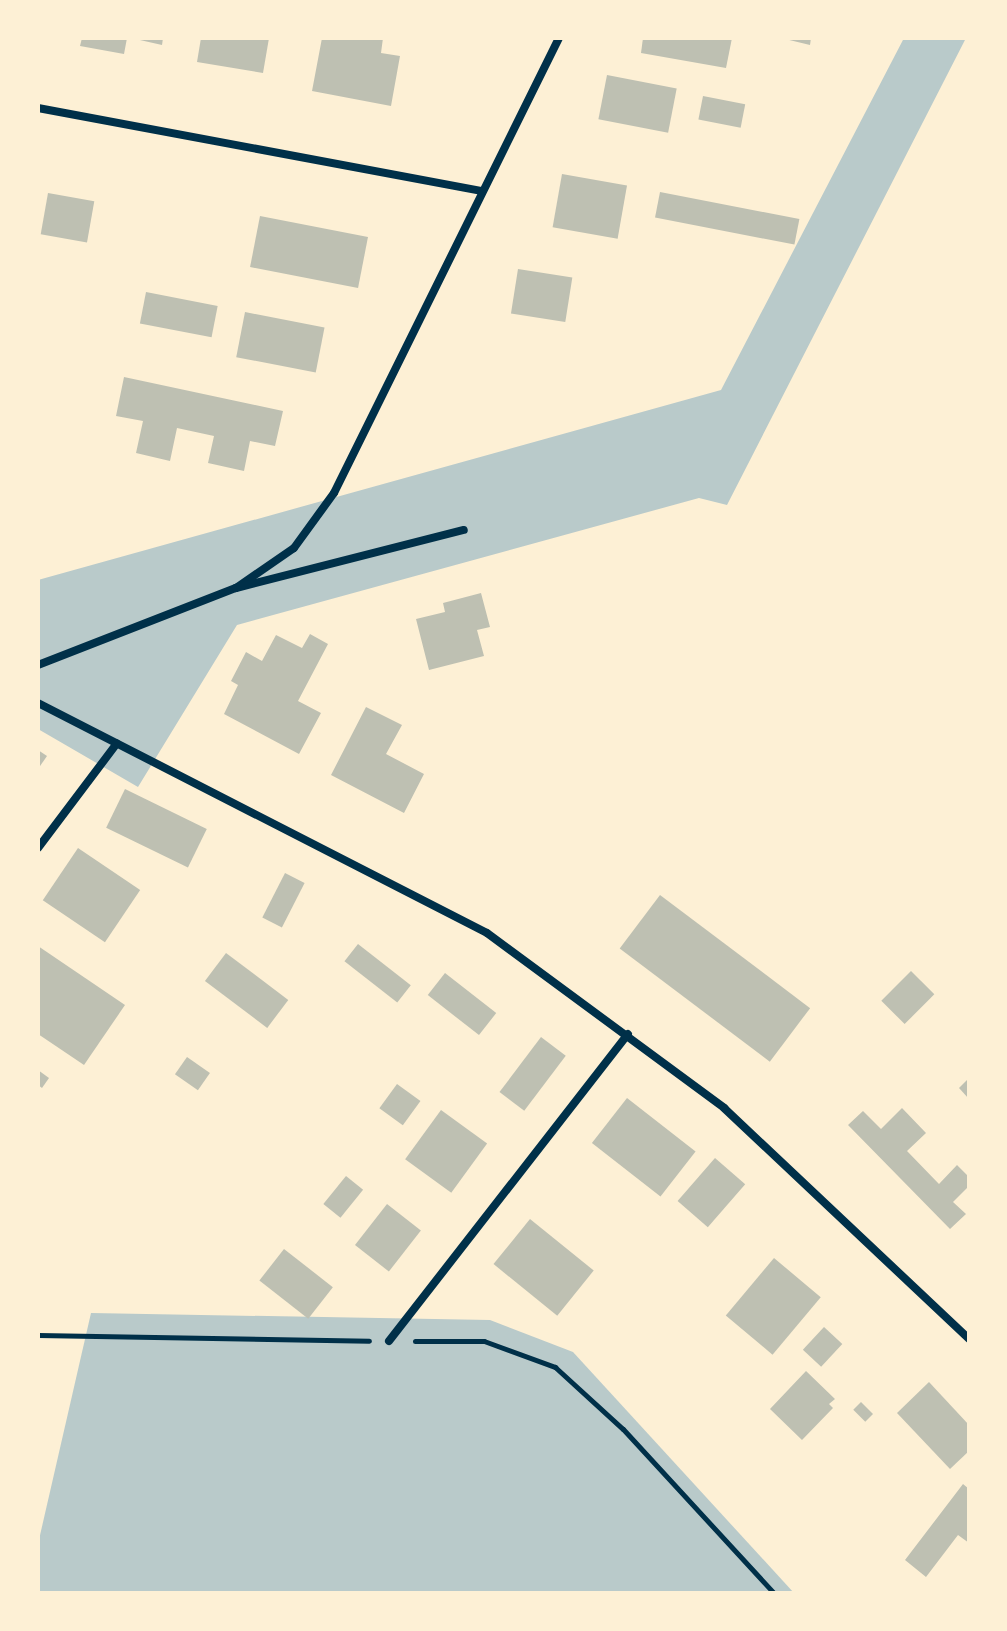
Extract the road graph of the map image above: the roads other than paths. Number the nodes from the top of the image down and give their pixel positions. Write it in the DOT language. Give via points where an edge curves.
graph roads {
  1 [pos="559,38"];
  2 [pos="38,108"];
  3 [pos="482,191"];
  4 [pos="464,530"];
  5 [pos="236,588"];
  6 [pos="38,665"];
  7 [pos="38,703"];
  8 [pos="117,743"];
  9 [pos="38,848"];
  10 [pos="628,1034"];
  11 [pos="969,1339"];
  12 [pos="389,1341"];
  1 -- 3 [label="street"];
  2 -- 3 [label="street"];
  3 -- 5 [label="street" via="334,493 294,548"];
  4 -- 5 [label="street"];
  5 -- 6 [label="street"];
  7 -- 8 [label="street"];
  8 -- 9 [label="street"];
  8 -- 10 [label="street" via="487,933"];
  10 -- 11 [label="street" via="724,1108"];
  10 -- 12 [label="street"];
}
